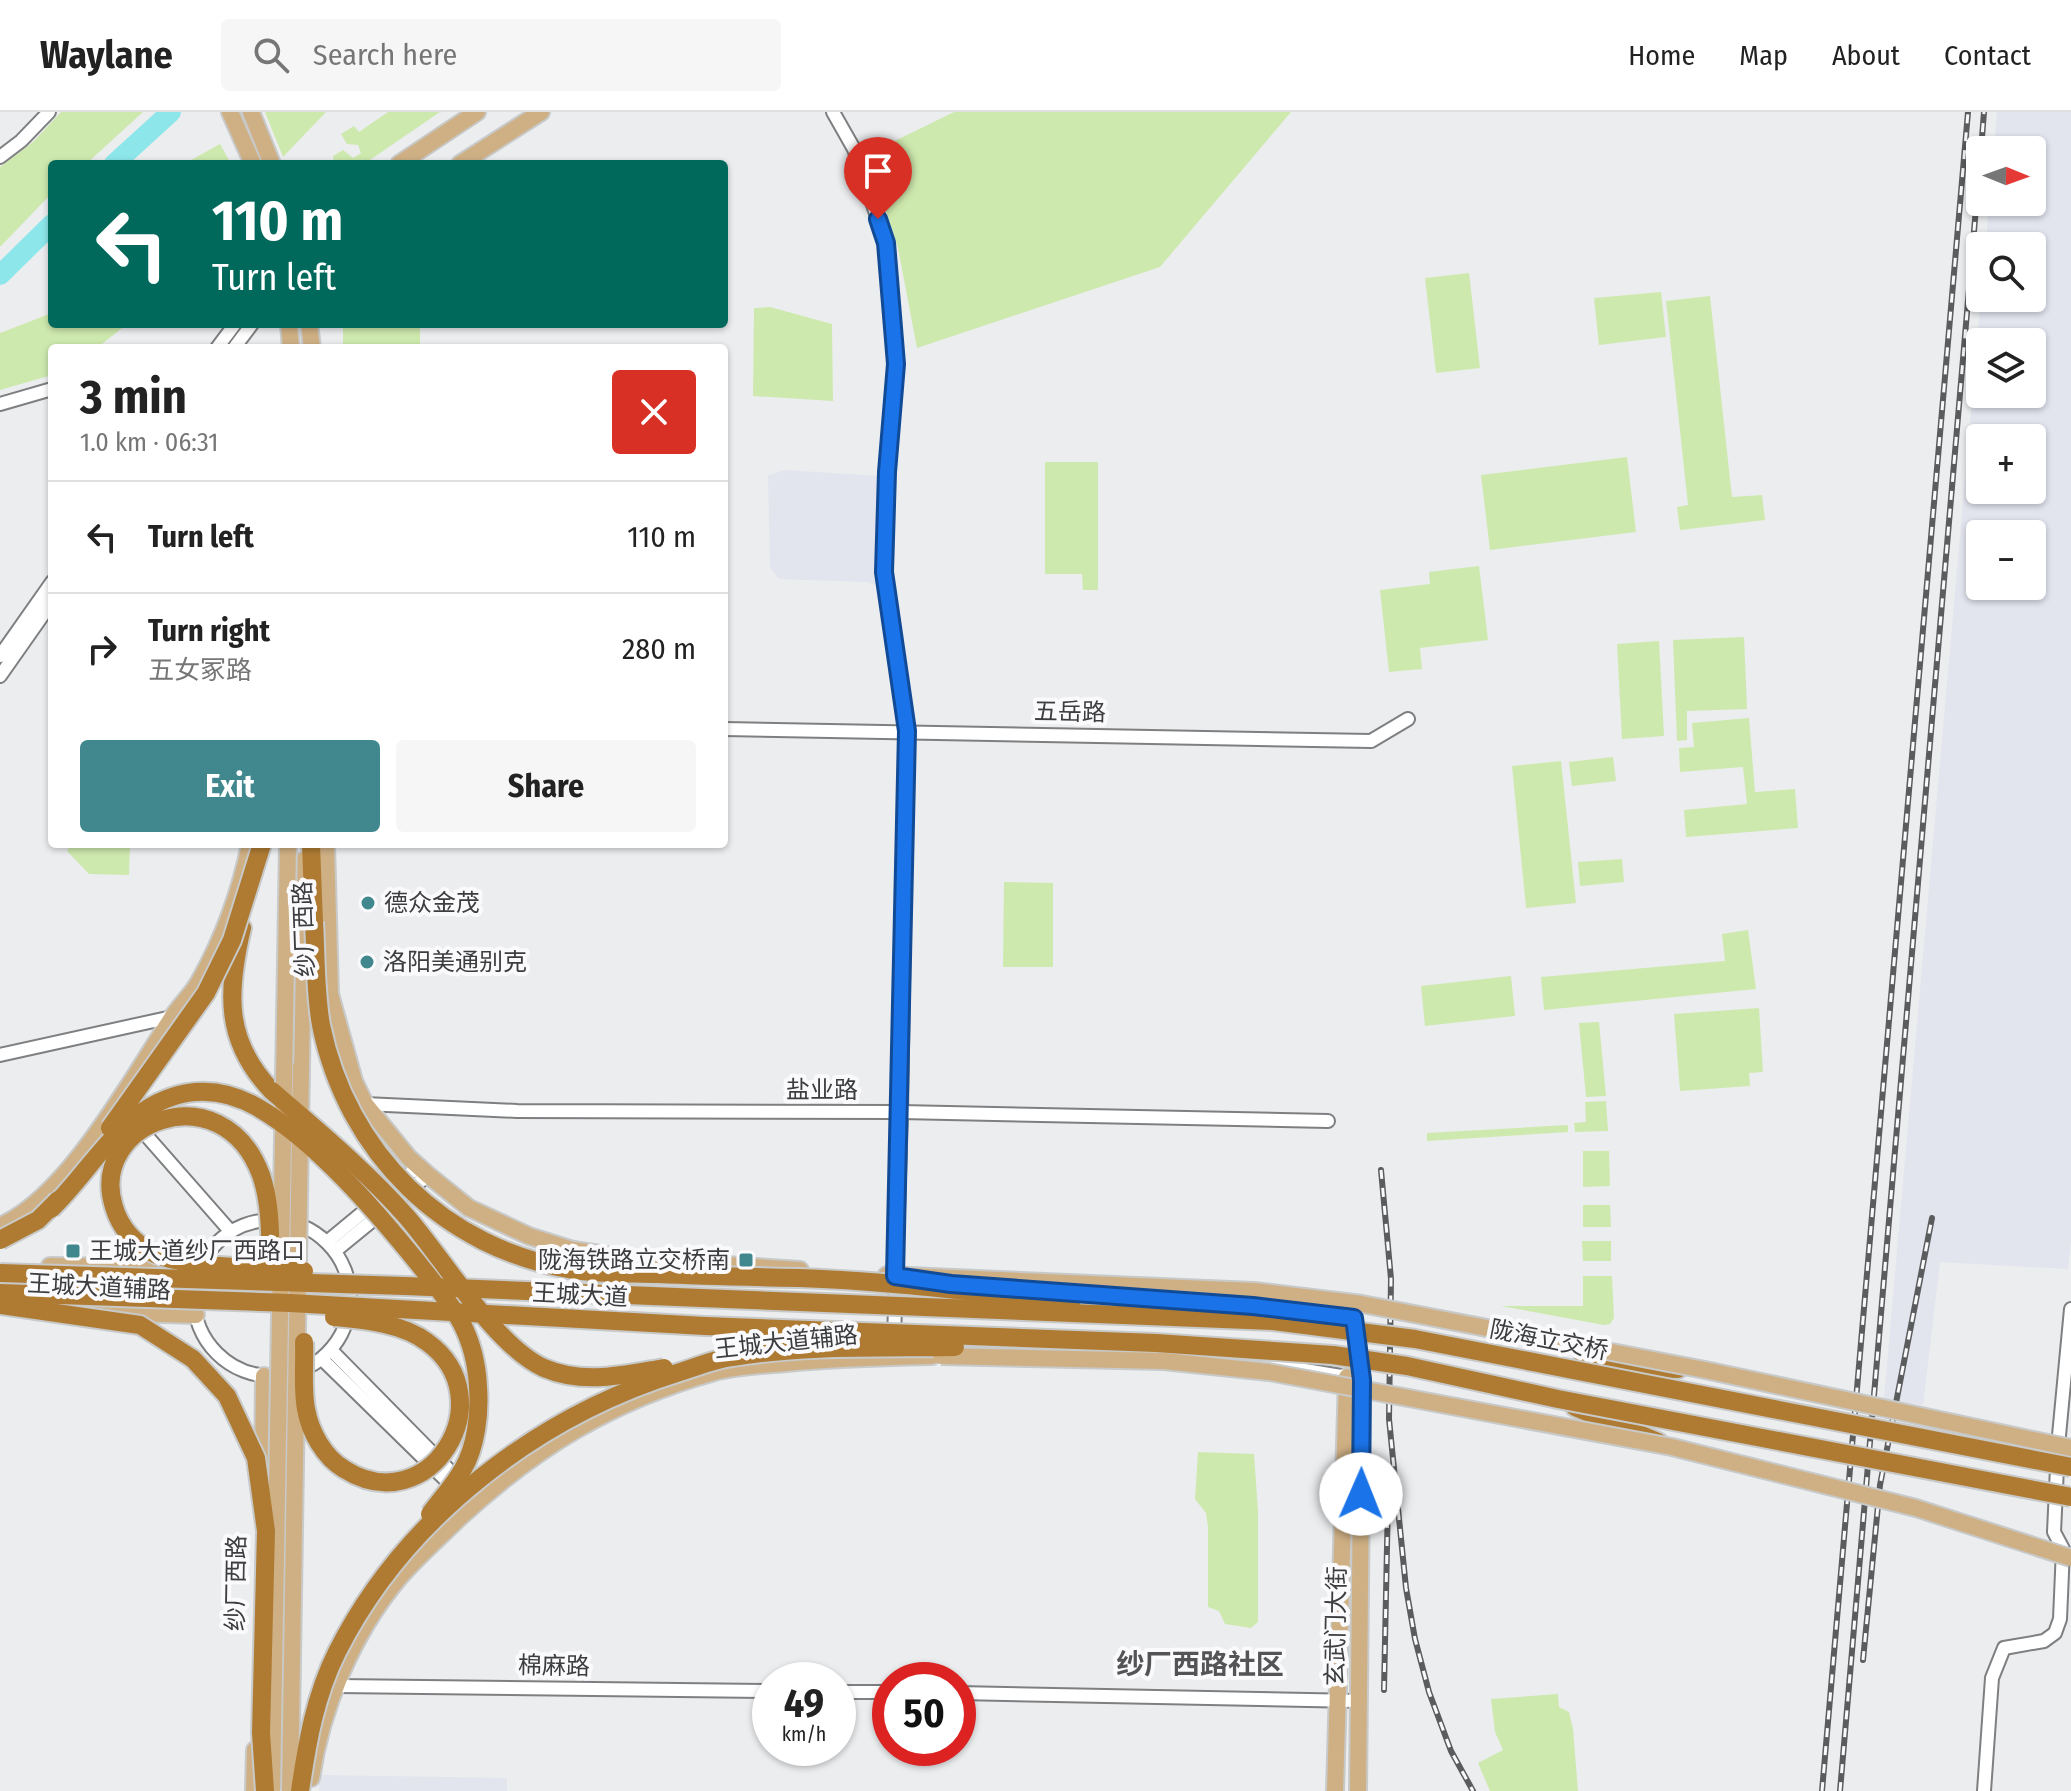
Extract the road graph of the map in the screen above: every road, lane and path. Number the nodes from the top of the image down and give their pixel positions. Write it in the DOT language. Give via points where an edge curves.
graph roads {
  1 [pos="49,112"];
  2 [pos="230,112"];
  3 [pos="251,112"];
  4 [pos="477,112"];
  5 [pos="541,112"];
  6 [pos="833,112"];
  7 [pos="0,157"];
  8 [pos="270,158"];
  9 [pos="252,160"];
  10 [pos="405,160"];
  11 [pos="466,160"];
  12 [pos="48,390"];
  13 [pos="0,404"];
  14 [pos="48,588"];
  15 [pos="48,608"];
  16 [pos="0,656"];
  17 [pos="0,676"];
  18 [pos="1408,719"];
  19 [pos="728,729"];
  20 [pos="907,731"];
  21 [pos="258,848"];
  22 [pos="258,848"];
  23 [pos="258,848"];
  24 [pos="288,848"];
  25 [pos="304,848"];
  26 [pos="311,848"];
  27 [pos="326,848"];
  28 [pos="172,1017"];
  29 [pos="0,1055"];
  30 [pos="116,1102"];
  31 [pos="365,1104"];
  32 [pos="901,1112"];
  33 [pos="1328,1121"];
  34 [pos="299,1166"];
  35 [pos="423,1170"];
  36 [pos="51,1209"];
  37 [pos="0,1226"];
  38 [pos="231,1232"];
  39 [pos="0,1240"];
  40 [pos="331,1247"];
  41 [pos="0,1265"];
  42 [pos="271,1266"];
  43 [pos="200,1268"];
  44 [pos="0,1273"];
  45 [pos="895,1276"];
  46 [pos="405,1286"];
  47 [pos="0,1295"];
  48 [pos="0,1306"];
  49 [pos="2071,1309"];
  50 [pos="1012,1311"];
  51 [pos="196,1315"];
  52 [pos="1354,1318"];
  53 [pos="1273,1321"];
  54 [pos="304,1342"];
  55 [pos="1242,1348"];
  56 [pos="326,1354"];
  57 [pos="730,1357"];
  58 [pos="893,1357"];
  59 [pos="1549,1365"];
  60 [pos="1705,1370"];
  61 [pos="264,1376"];
  62 [pos="1347,1377"];
  63 [pos="1558,1399"];
  64 [pos="1672,1447"];
  65 [pos="2071,1448"];
  66 [pos="2071,1467"];
  67 [pos="1923,1468"];
  68 [pos="277,1489"];
  69 [pos="2071,1497"];
  70 [pos="476,1503"];
  71 [pos="2071,1509"];
  72 [pos="2071,1558"];
  73 [pos="374,1590"];
  74 [pos="337,1686"];
  75 [pos="752,1691"];
  76 [pos="976,1693"];
  77 [pos="1337,1701"];
  78 [pos="1359,1701"];
  79 [pos="254,1791"];
  80 [pos="265,1791"];
  81 [pos="272,1791"];
  82 [pos="290,1791"];
  83 [pos="300,1791"];
  84 [pos="309,1791"];
  85 [pos="1335,1791"];
  86 [pos="1358,1791"];
  87 [pos="1984,1791"];
  1 -- 7 [label="street"];
  2 -- 9 [label="main road"];
  3 -- 8 [label="main road"];
  4 -- 10 [label="main road"];
  5 -- 11 [label="main road"];
  6 -- 20 [label="street" via="854,149 886,243 896,364 884,572"];
  12 -- 13 [label="street"];
  14 -- 16 [label="street"];
  15 -- 17 [label="street"];
  18 -- 20 [label="street, 五岳路" via="1371,741"];
  19 -- 20 [label="street, 五岳路"];
  20 -- 32 [label="street"];
  21 -- 28 [label="main road" via="199,983"];
  22 -- 36 [label="highway, bridge" via="232,940 206,993"];
  23 -- 57 [label="highway, bridge" via="231,991 241,1049 257,1075 405,1215 501,1335 532,1362 591,1379"];
  24 -- 68 [label="main road, bridge"];
  25 -- 34 [label="main road, bridge"];
  26 -- 53 [label="highway, bridge" via="321,1023 335,1077 357,1124 389,1168 457,1226 498,1248 576,1270 850,1280"];
  27 -- 31 [label="main road, 纱厂西路" via="330,994"];
  28 -- 29 [label="street"];
  28 -- 30 [label="main road"];
  30 -- 37 [label="main road" via="48,1193"];
  30 -- 38 [label="street"];
  31 -- 32 [label="street, 盐业路" via="517,1111"];
  31 -- 35 [label="main road, 纱厂西路"];
  32 -- 33 [label="street, 盐业路"];
  32 -- 45 [label="street"];
  34 -- 54 [label="main road, bridge"];
  34 -- 82 [label="main road, bridge"];
  35 -- 40 [label="street"];
  35 -- 45 [label="main road" via="469,1208 573,1250 633,1259"];
  36 -- 39 [label="highway, bridge"];
  36 -- 73 [label="highway, bridge" via="127,1123 167,1099 207,1092 231,1095 278,1122 387,1225 461,1323 478,1386 477,1424 464,1468"];
  38 -- 40 [label="street" via="250,1223 281,1221 310,1230"];
  38 -- 43 [label="street"];
  40 -- 56 [label="street" via="347,1275 350,1301 345,1328"];
  41 -- 43 [label="main road, 王城大道辅路"];
  42 -- 46 [label="highway, bridge" via="262,1177 252,1155 225,1127 192,1116 172,1117 154,1122 122,1149 111,1178 112,1202 124,1228 151,1252 167,1259"];
  42 -- 68 [label="main road, bridge"];
  43 -- 51 [label="street"];
  44 -- 46 [label="highway, 王城大道, bridge"];
  45 -- 52 [label="street"];
  45 -- 58 [label="street"];
  45 -- 60 [label="main road, bridge" via="1287,1294"];
  46 -- 50 [label="highway, 王城大道, bridge"];
  47 -- 54 [label="highway, bridge" via="253,1309 367,1320 411,1333 444,1357 459,1390 456,1429 435,1464 401,1482 371,1481 340,1467 311,1427"];
  47 -- 55 [label="highway, 王城大道, bridge" via="290,1303"];
  48 -- 51 [label="main road, 王城大道辅路"];
  48 -- 80 [label="highway, bridge" via="140,1325 193,1359 227,1396 256,1458 266,1531 261,1733"];
  49 -- 87 [label="street" via="2054,1532 2063,1549 2060,1619 2055,1633 2044,1641 2004,1648 1996,1663"];
  50 -- 53 [label="highway, 陇海立交桥, bridge"];
  51 -- 61 [label="street" via="220,1357"];
  52 -- 78 [label="main road, 玄武门大街" via="1362,1380"];
  53 -- 59 [label="highway, 陇海立交桥, bridge" via="1415,1339"];
  55 -- 57 [label="highway, bridge" via="972,1346"];
  55 -- 63 [label="highway, bridge" via="1407,1366"];
  56 -- 61 [label="street" via="305,1370"];
  56 -- 70 [label="street"];
  57 -- 73 [label="highway, bridge" via="661,1378 560,1422 487,1472 426,1529"];
  58 -- 62 [label="street" via="942,1348 1206,1357"];
  58 -- 64 [label="main road, 王城大道辅路, bridge" via="1164,1361 1269,1372"];
  58 -- 70 [label="main road, 王城大道辅路" via="716,1371 657,1391 582,1424"];
  59 -- 60 [label="highway, bridge"];
  59 -- 66 [label="highway, 陇海立交桥, bridge"];
  60 -- 65 [label="main road, bridge"];
  61 -- 79 [label="main road, 纱厂西路"];
  62 -- 77 [label="main road, 玄武门大街"];
  63 -- 64 [label="highway, bridge"];
  63 -- 67 [label="highway, bridge"];
  64 -- 72 [label="main road, 王城大道辅路, bridge" via="1916,1508"];
  67 -- 69 [label="highway, bridge"];
  67 -- 71 [label="highway, bridge"];
  68 -- 81 [label="main road, bridge"];
  70 -- 74 [label="main road" via="416,1559 381,1602"];
  73 -- 83 [label="highway, bridge" via="337,1653 311,1722"];
  74 -- 75 [label="street, 棉麻路"];
  74 -- 84 [label="main road"];
  76 -- 77 [label="street"];
  77 -- 78 [label="street"];
  77 -- 85 [label="main road, 玄武门大街"];
  78 -- 86 [label="main road, 玄武门大街"];
}
